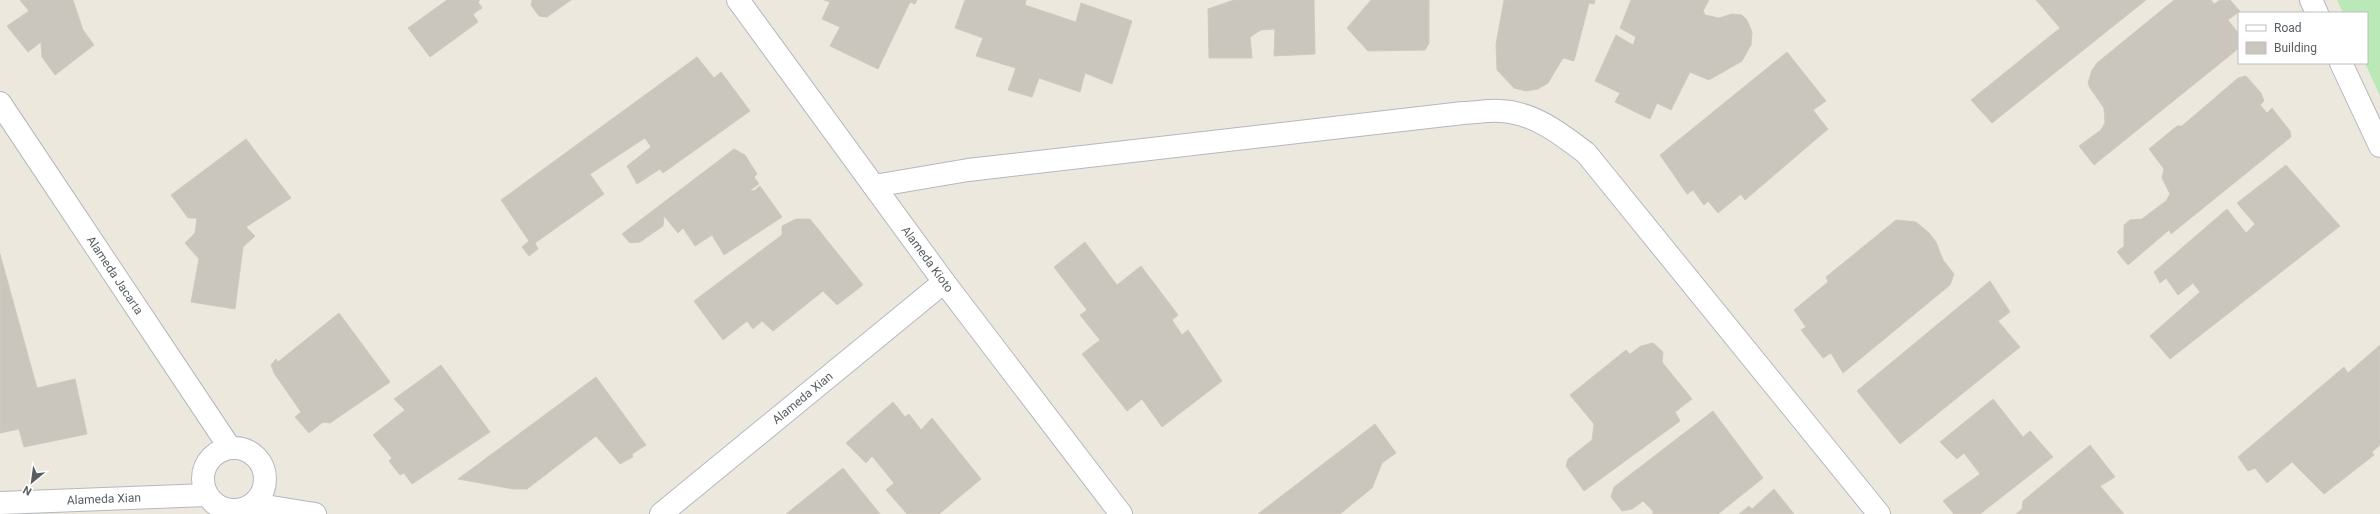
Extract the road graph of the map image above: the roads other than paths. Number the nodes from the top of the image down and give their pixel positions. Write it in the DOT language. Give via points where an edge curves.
graph roads {
  1 [pos="738,0"];
  2 [pos="2311,0"];
  3 [pos="2317,12"];
  4 [pos="2340,64"];
  5 [pos="0,103"];
  6 [pos="2380,146"];
  7 [pos="874,186"];
  8 [pos="944,282"];
  9 [pos="230,448"];
  10 [pos="207,495"];
  11 [pos="0,503"];
  12 [pos="253,504"];
  13 [pos="315,514"];
  14 [pos="661,514"];
  15 [pos="1121,514"];
  16 [pos="1879,514"];
  1 -- 7 [label="street, Alameda Kioto"];
  2 -- 3 [label="street"];
  4 -- 6 [label="street"];
  5 -- 9 [label="street, Alameda Jacarta"];
  7 -- 8 [label="street, Alameda Kioto"];
  7 -- 16 [label="street" via="968,170 1463,113 1501,111 1532,118 1560,133 1586,153"];
  8 -- 14 [label="street, Alameda Xian"];
  8 -- 15 [label="street, Alameda Kioto"];
  9 -- 10 [label="street" via="220,450 206,465 202,475"];
  9 -- 12 [label="street" via="250,452 263,467 266,477 264,487 260,497"];
  10 -- 11 [label="street, Alameda Xian"];
  10 -- 12 [label="street" via="223,508 243,509"];
  12 -- 13 [label="street"];
}
